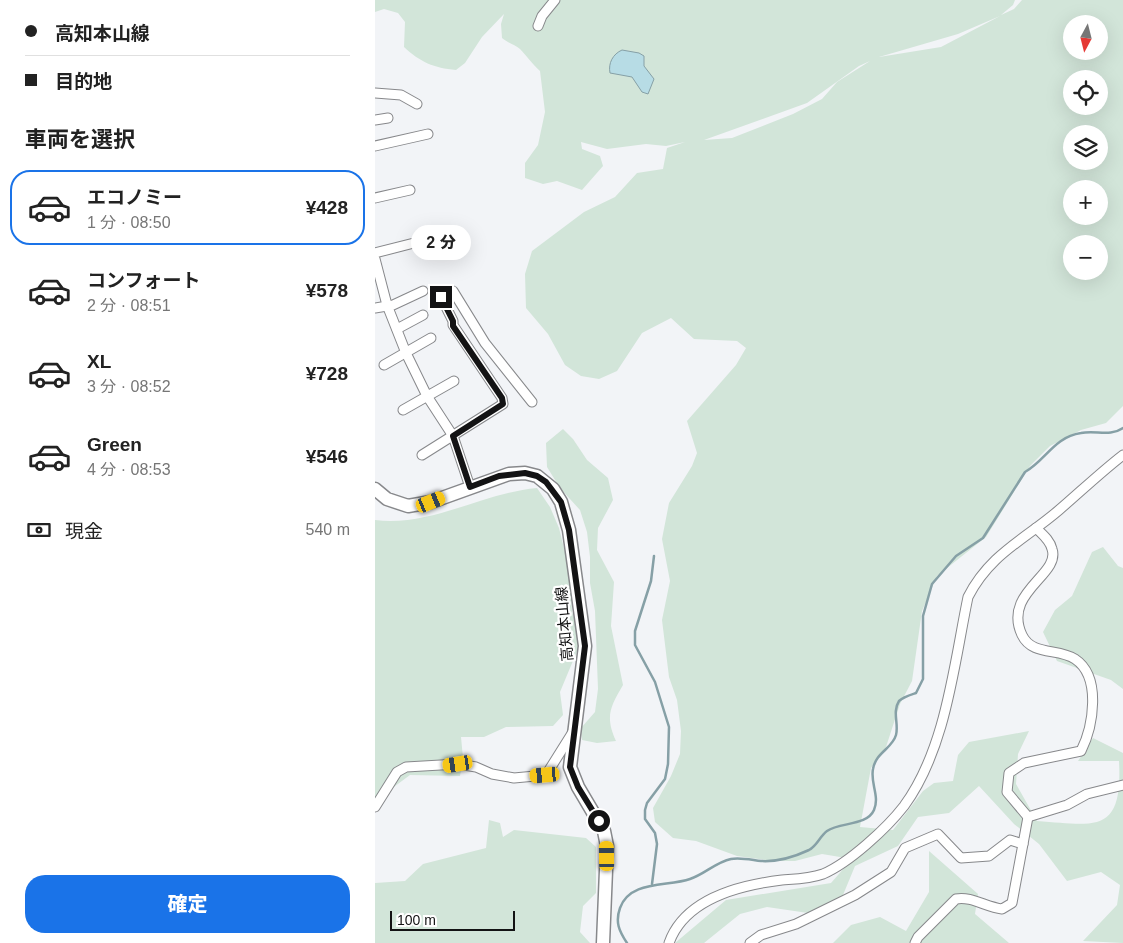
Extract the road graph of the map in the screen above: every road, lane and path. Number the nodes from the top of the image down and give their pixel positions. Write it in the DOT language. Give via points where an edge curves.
graph roads {
  1 [pos="555,0"];
  2 [pos="538,26"];
  3 [pos="375,93"];
  4 [pos="417,104"];
  5 [pos="388,118"];
  6 [pos="375,120"];
  7 [pos="428,134"];
  8 [pos="375,146"];
  9 [pos="410,190"];
  10 [pos="375,198"];
  11 [pos="414,243"];
  12 [pos="375,253"];
  13 [pos="375,259"];
  14 [pos="423,290"];
  15 [pos="387,305"];
  16 [pos="375,308"];
  17 [pos="423,316"];
  18 [pos="397,330"];
  19 [pos="431,338"];
  20 [pos="406,353"];
  21 [pos="384,365"];
  22 [pos="454,381"];
  23 [pos="427,396"];
  24 [pos="532,402"];
  25 [pos="403,410"];
  26 [pos="453,436"];
  27 [pos="1123,454"];
  28 [pos="422,455"];
  29 [pos="470,487"];
  30 [pos="375,489"];
  31 [pos="1036,528"];
  32 [pos="573,731"];
  33 [pos="1123,785"];
  34 [pos="375,807"];
  35 [pos="1029,816"];
  36 [pos="1023,844"];
  37 [pos="603,943"];
  38 [pos="669,943"];
  39 [pos="750,943"];
  40 [pos="915,943"];
  1 -- 2 [label="street"];
  3 -- 4 [label="street" via="401,96"];
  5 -- 6 [label="street"];
  7 -- 8 [label="street"];
  9 -- 10 [label="street"];
  11 -- 12 [label="street"];
  13 -- 15 [label="street"];
  14 -- 15 [label="street"];
  15 -- 16 [label="street"];
  15 -- 18 [label="street"];
  17 -- 18 [label="street"];
  18 -- 20 [label="street"];
  19 -- 20 [label="street"];
  20 -- 21 [label="street"];
  20 -- 23 [label="street"];
  22 -- 23 [label="street"];
  23 -- 25 [label="street"];
  23 -- 26 [label="street"];
  24 -- 26 [label="street" via="485,343 453,291 441,297 453,326 503,404"];
  26 -- 28 [label="street"];
  26 -- 29 [label="street"];
  27 -- 31 [label="street"];
  29 -- 30 [label="main road, 高知本山線" via="418,505 397,504"];
  29 -- 32 [label="main road, 高知本山線" via="499,476 525,473 546,482 561,502 569,530 585,646"];
  31 -- 35 [label="street" via="1050,542 1052,564 1021,601 1017,618 1021,634 1031,647 1077,660 1087,672 1093,701 1090,730 1081,751 1024,763 1009,773 1007,792"];
  31 -- 38 [label="street" via="1000,553 968,596 944,722 905,805 876,837 825,873 809,878 751,884 719,894 688,915 675,929"];
  32 -- 34 [label="street" via="545,775 514,778 458,764 411,766 397,772"];
  32 -- 37 [label="main road, 高知本山線" via="570,767 578,787 601,824 607,846"];
  33 -- 35 [label="street" via="1087,794 1067,806"];
  35 -- 36 [label="street"];
  36 -- 39 [label="street" via="1010,840 989,856 961,858 938,834 905,848 891,872 855,895 796,924 761,935"];
  36 -- 40 [label="street" via="1012,903 1002,909 981,905 964,897 956,899"];
}
